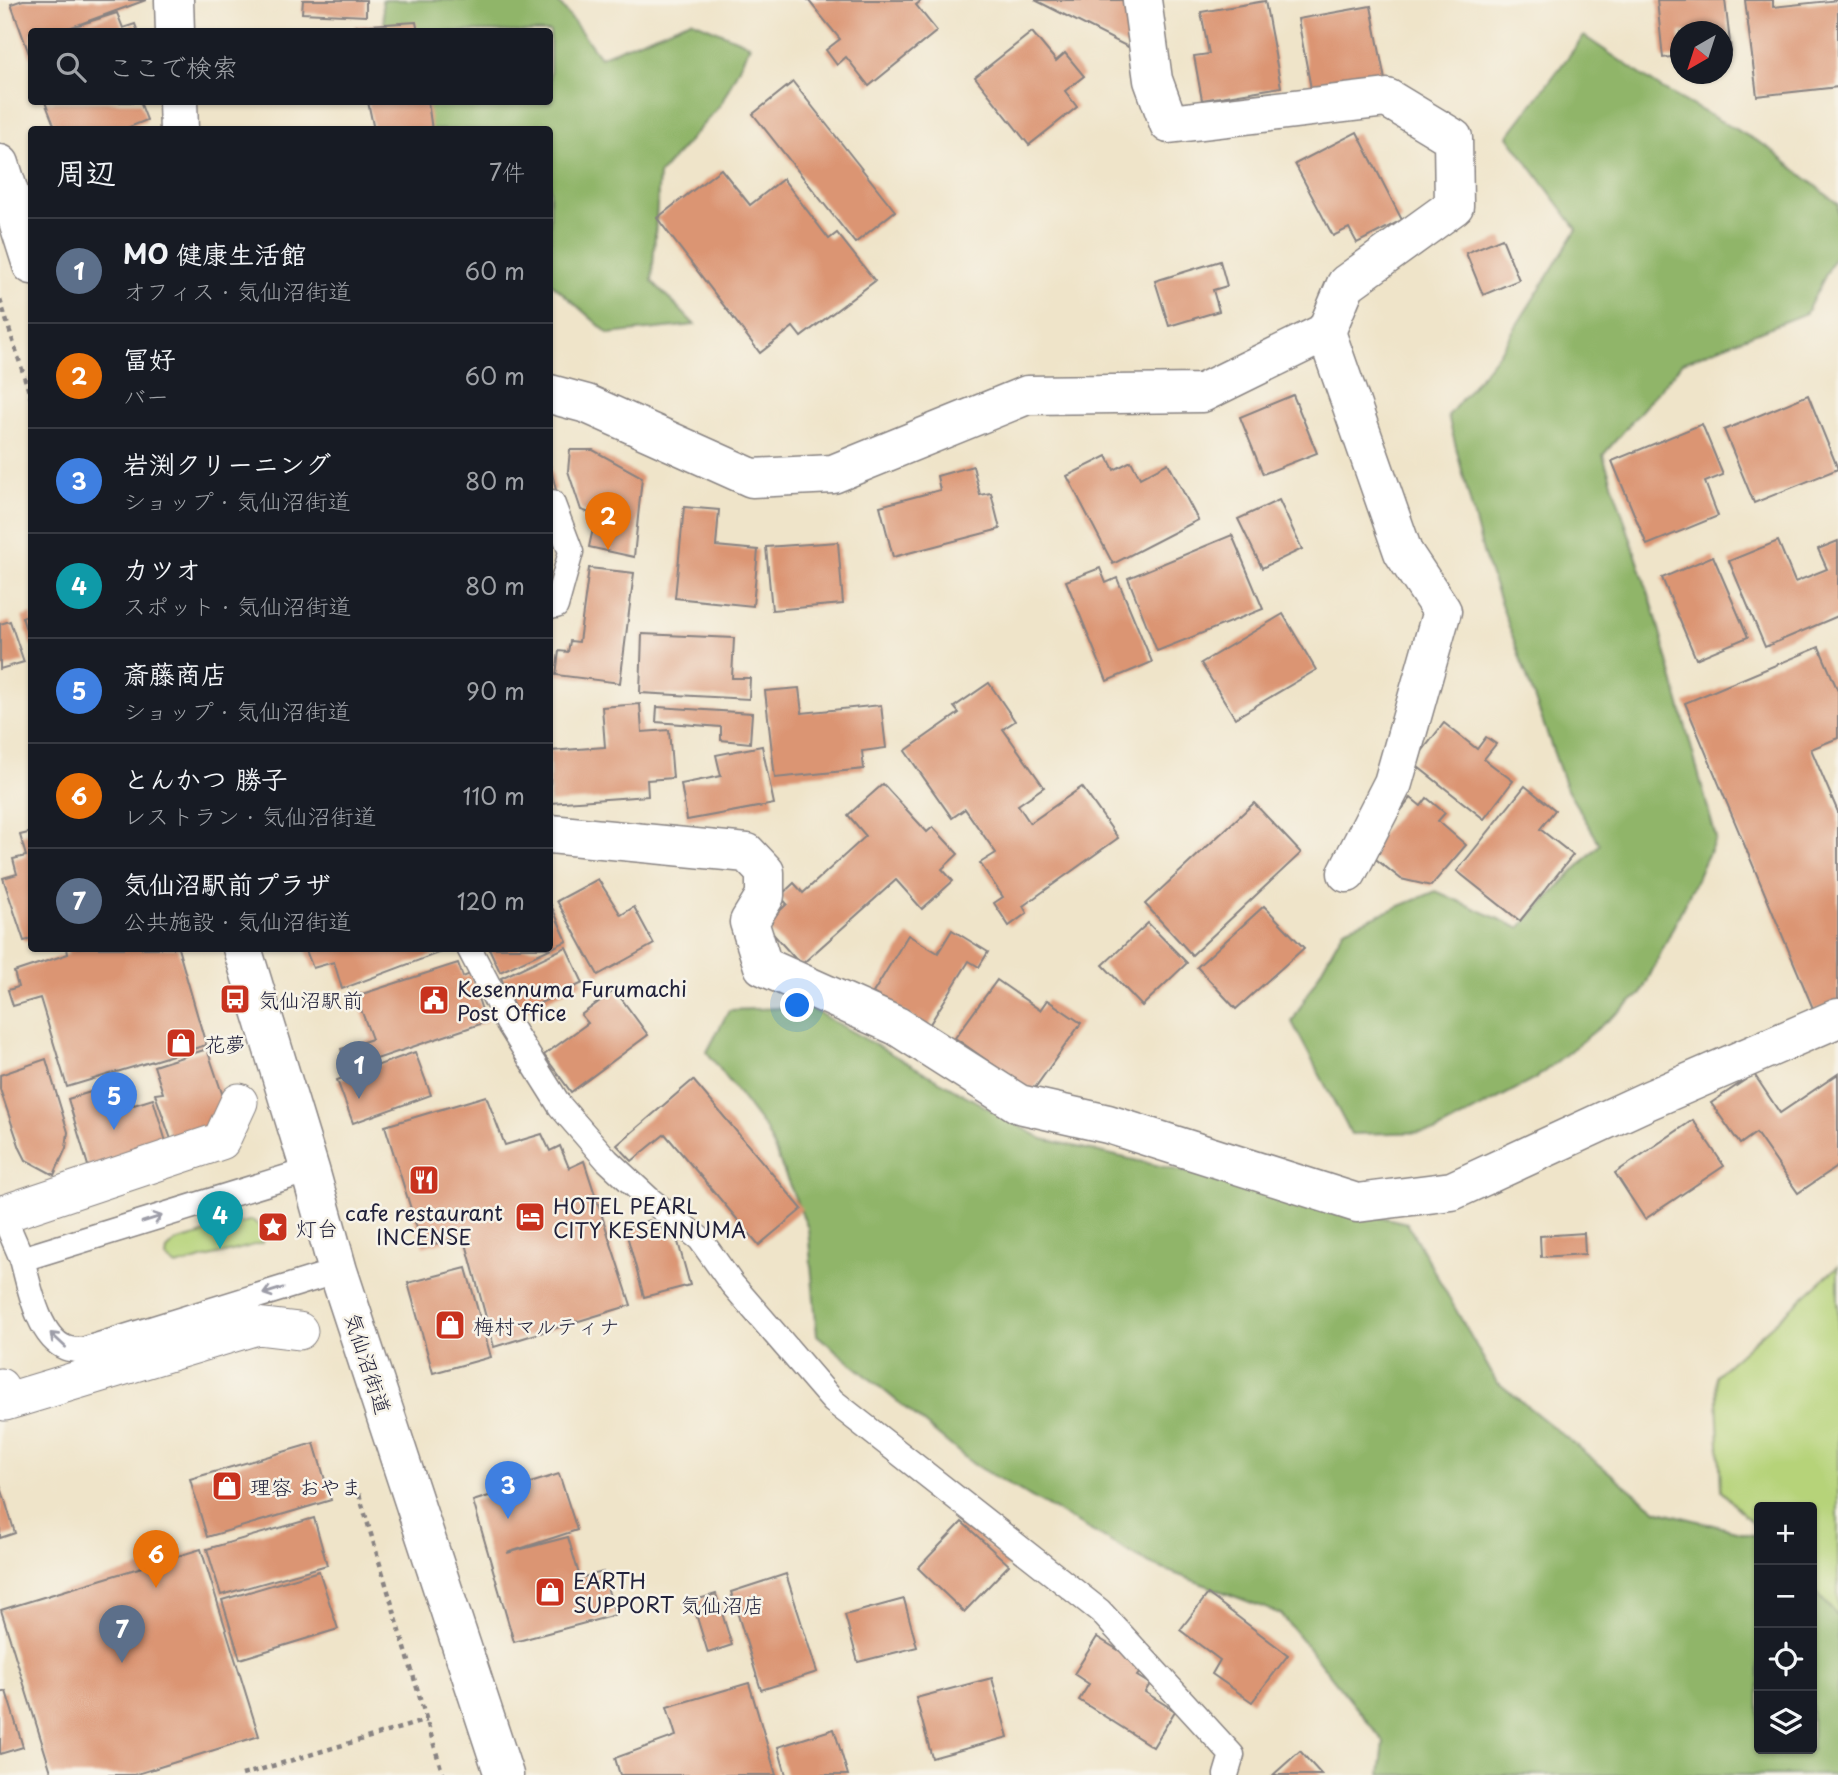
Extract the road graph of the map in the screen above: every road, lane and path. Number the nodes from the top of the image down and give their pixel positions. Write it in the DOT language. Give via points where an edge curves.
graph roads {
  1 [pos="174,0"];
  2 [pos="1142,0"];
  3 [pos="175,28"];
  4 [pos="178,105"];
  5 [pos="179,126"];
  6 [pos="0,164"];
  7 [pos="28,252"];
  8 [pos="0,300"];
  9 [pos="1326,331"];
  10 [pos="28,388"];
  11 [pos="553,395"];
  12 [pos="553,505"];
  13 [pos="553,606"];
  14 [pos="553,834"];
  15 [pos="1346,873"];
  16 [pos="243,952"];
  17 [pos="471,952"];
  18 [pos="1838,1018"];
  19 [pos="239,1102"];
  20 [pos="310,1170"];
  21 [pos="1,1212"];
  22 [pos="22,1259"];
  23 [pos="338,1270"];
  24 [pos="299,1331"];
  25 [pos="0,1387"];
  26 [pos="358,1493"];
  27 [pos="427,1720"];
  28 [pos="242,1775"];
  29 [pos="443,1775"];
  30 [pos="504,1775"];
  31 [pos="1227,1775"];
  1 -- 3 [label="street"];
  2 -- 9 [label="street" via="1153,80 1169,124 1387,99 1453,138 1454,206 1346,284"];
  4 -- 5 [label="street"];
  6 -- 7 [label="street"];
  8 -- 10 [label="path"];
  9 -- 11 [label="street" via="1202,393 1027,395 834,474 752,478 587,404"];
  9 -- 15 [label="street" via="1403,552 1442,611 1393,783"];
  12 -- 13 [label="lane" via="571,552"];
  14 -- 18 [label="street" via="747,853 765,872 765,896 749,922 763,966 897,1026 1019,1104 1108,1124 1357,1203 1452,1191"];
  16 -- 20 [label="street, 気仙沼街道"];
  17 -- 31 [label="lane" via="508,1023 560,1106 607,1160 700,1239 732,1284 833,1401 1100,1611 1232,1755"];
  19 -- 21 [label="street" via="221,1141"];
  22 -- 20 [label="lane, one-way"];
  20 -- 23 [label="street, 気仙沼街道"];
  21 -- 22 [label="lane"];
  23 -- 22 [label="lane, one-way" via="83,1350 66,1349 36,1313"];
  23 -- 30 [label="street, 気仙沼街道"];
  24 -- 25 [label="street" via="257,1326 5,1402"];
  26 -- 27 [label="path"];
  27 -- 28 [label="path"];
  27 -- 29 [label="path"];
}
